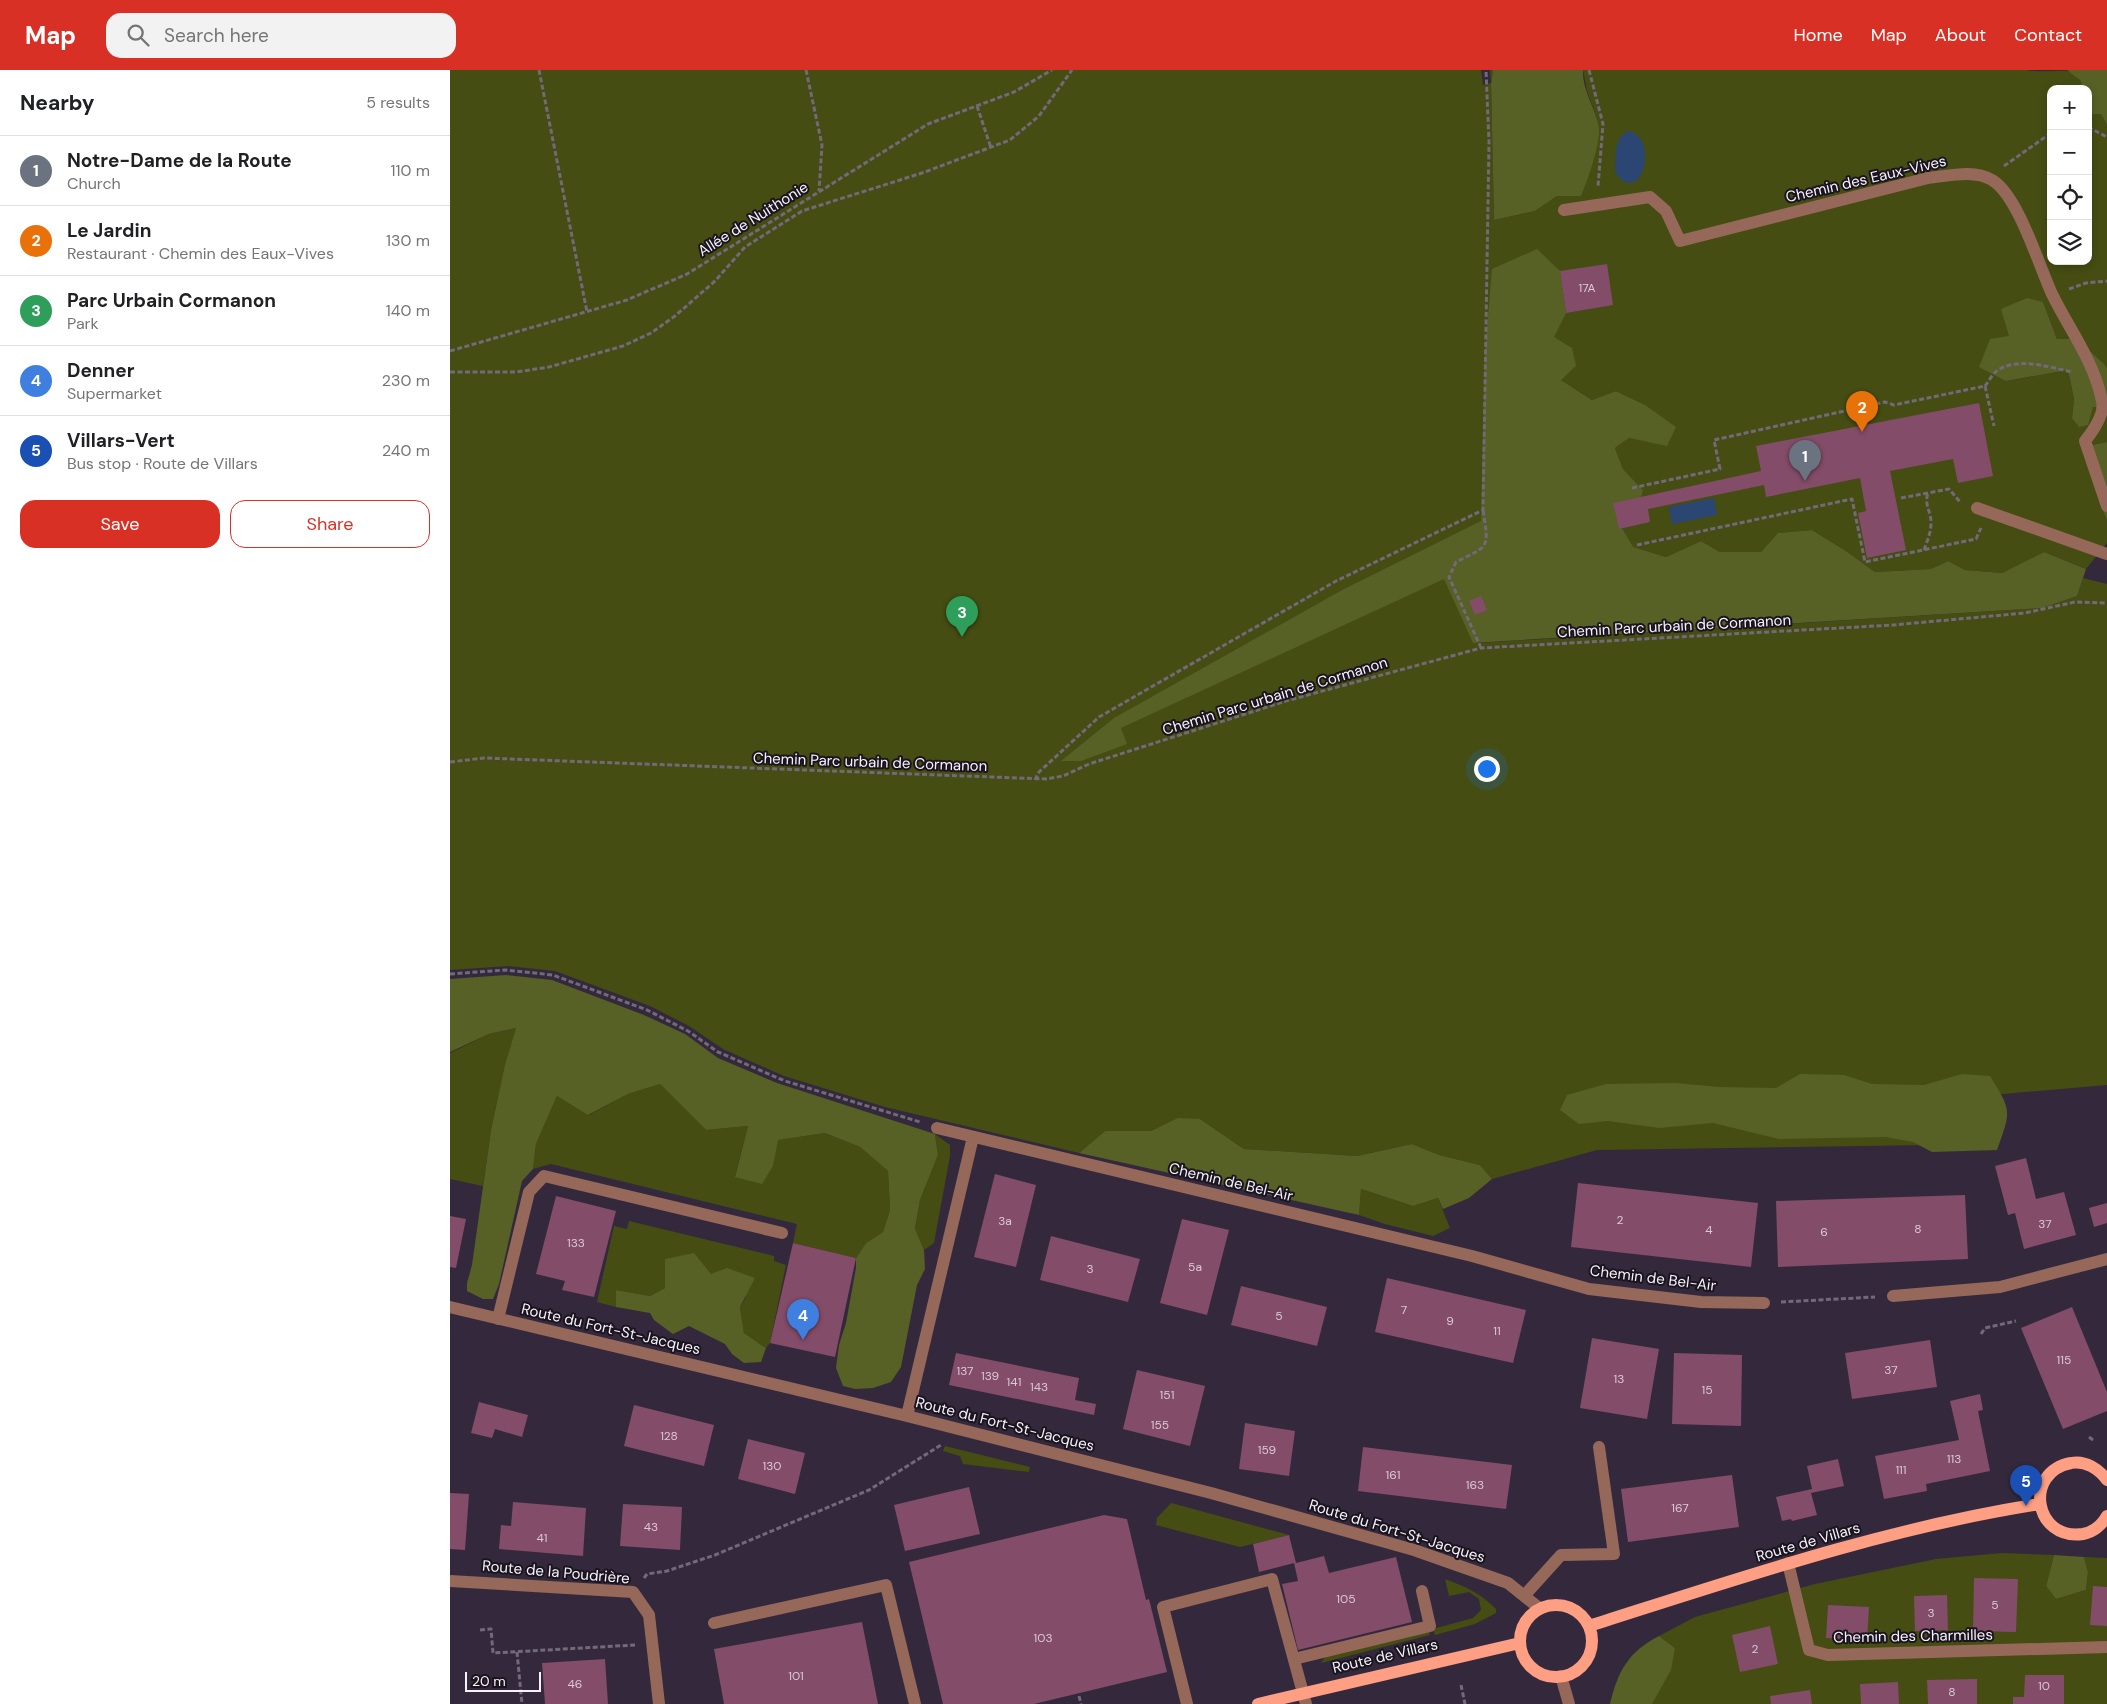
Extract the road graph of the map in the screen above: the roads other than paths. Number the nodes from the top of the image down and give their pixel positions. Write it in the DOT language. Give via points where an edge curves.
graph roads {
  1 [pos="1564,210"];
  2 [pos="2107,506"];
  3 [pos="1983,510"];
  4 [pos="2107,554"];
  5 [pos="937,1128"];
  6 [pos="972,1137"];
  7 [pos="782,1233"];
  8 [pos="2107,1259"];
  9 [pos="1893,1296"];
  10 [pos="1764,1303"];
  11 [pos="450,1307"];
  12 [pos="498,1319"];
  13 [pos="907,1416"];
  14 [pos="1599,1447"];
  15 [pos="2107,1479"];
  16 [pos="2040,1504"];
  17 [pos="2107,1516"];
  18 [pos="2103,1529"];
  19 [pos="1788,1563"];
  20 [pos="450,1581"];
  21 [pos="1422,1591"];
  22 [pos="1524,1596"];
  23 [pos="1539,1608"];
  24 [pos="714,1623"];
  25 [pos="1589,1626"];
  26 [pos="1520,1643"];
  27 [pos="2107,1647"];
  28 [pos="1294,1659"];
  29 [pos="1561,1676"];
  30 [pos="1304,1698"];
  31 [pos="659,1704"];
  32 [pos="915,1704"];
  33 [pos="1187,1704"];
  34 [pos="1258,1704"];
  35 [pos="1569,1704"];
  1 -- 2 [label="street, Chemin des Eaux-Vives" via="1650,197 1666,211 1680,241 1928,178 1966,174 1992,180 2004,191 2021,220 2053,295 2092,369 2103,403 2096,428 2085,441"];
  3 -- 4 [label="street"];
  5 -- 6 [label="street, Chemin de Bel-Air"];
  6 -- 10 [label="street, Chemin de Bel-Air" via="1472,1256 1589,1289 1701,1302"];
  6 -- 13 [label="street"];
  7 -- 12 [label="street" via="544,1176 529,1192"];
  8 -- 9 [label="street" via="2000,1287"];
  11 -- 12 [label="street, Route du Fort-St-Jacques"];
  12 -- 13 [label="street, Route du Fort-St-Jacques"];
  13 -- 22 [label="street, Route du Fort-St-Jacques" via="1212,1493 1414,1550 1508,1583"];
  14 -- 22 [label="street" via="1614,1554 1561,1555"];
  15 -- 16 [label="main road" via="2087,1464 2063,1464 2044,1480"];
  16 -- 18 [label="main road" via="2044,1516 2062,1533 2075,1535"];
  16 -- 19 [label="main road, Route de Villars" via="1922,1526"];
  17 -- 18 [label="main road"];
  19 -- 25 [label="main road, Route de Villars"];
  19 -- 27 [label="street, Chemin des Charmilles" via="1809,1650 1828,1655"];
  20 -- 31 [label="street, Route de la Poudrière" via="633,1592 649,1615"];
  21 -- 28 [label="street" via="1430,1626"];
  22 -- 23 [label="street, Route du Fort-St-Jacques"];
  23 -- 25 [label="main road" via="1568,1606"];
  23 -- 26 [label="main road" via="1525,1623"];
  24 -- 32 [label="street" via="886,1585"];
  25 -- 29 [label="main road" via="1592,1642 1588,1658 1576,1670"];
  26 -- 29 [label="main road" via="1522,1654 1538,1672"];
  26 -- 30 [label="main road, Route de Villars"];
  28 -- 30 [label="street"];
  28 -- 33 [label="street" via="1278,1578 1163,1607"];
  29 -- 35 [label="street"];
  30 -- 34 [label="main road, Route de Villars"];
}
